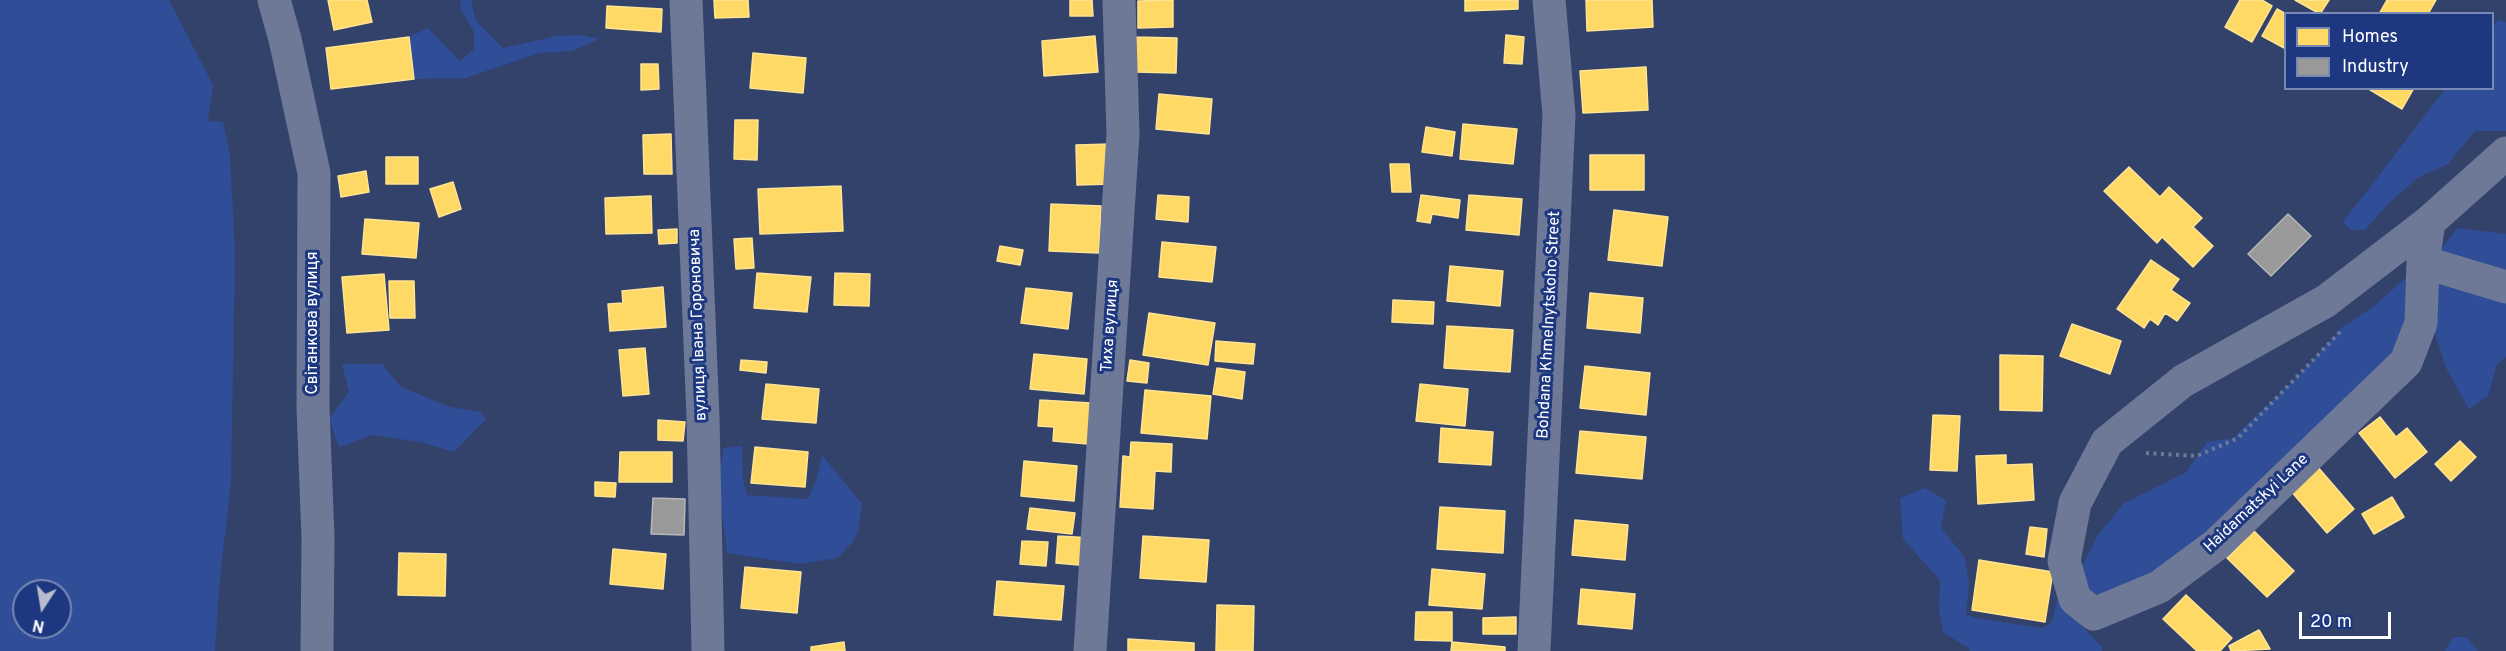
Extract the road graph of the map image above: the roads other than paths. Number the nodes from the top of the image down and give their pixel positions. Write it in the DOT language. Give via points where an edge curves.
graph roads {
  1 [pos="274,0"];
  2 [pos="686,0"];
  3 [pos="1119,0"];
  4 [pos="1549,0"];
  5 [pos="2506,153"];
  6 [pos="2429,222"];
  7 [pos="2423,262"];
  8 [pos="2506,287"];
  9 [pos="317,651"];
  10 [pos="708,651"];
  11 [pos="1090,651"];
  12 [pos="1534,651"];
  1 -- 9 [label="street, Світанкова вулиця" via="314,173"];
  2 -- 10 [label="street, вулиця Івана Гороновича"];
  3 -- 11 [label="street, Тиха вулиця" via="1123,134"];
  4 -- 12 [label="street, Bohdana Khmelnytskoho Street" via="1559,115"];
  5 -- 6 [label="street, Haidamatskyi Lane"];
  6 -- 7 [label="street, Haidamatskyi Lane"];
  6 -- 7 [label="street, Haidamatskyi Lane" via="2325,301 2182,381 2108,442 2075,503 2064,561 2075,599 2094,614 2158,587 2217,544 2406,362 2421,323"];
  7 -- 8 [label="street"];
}
